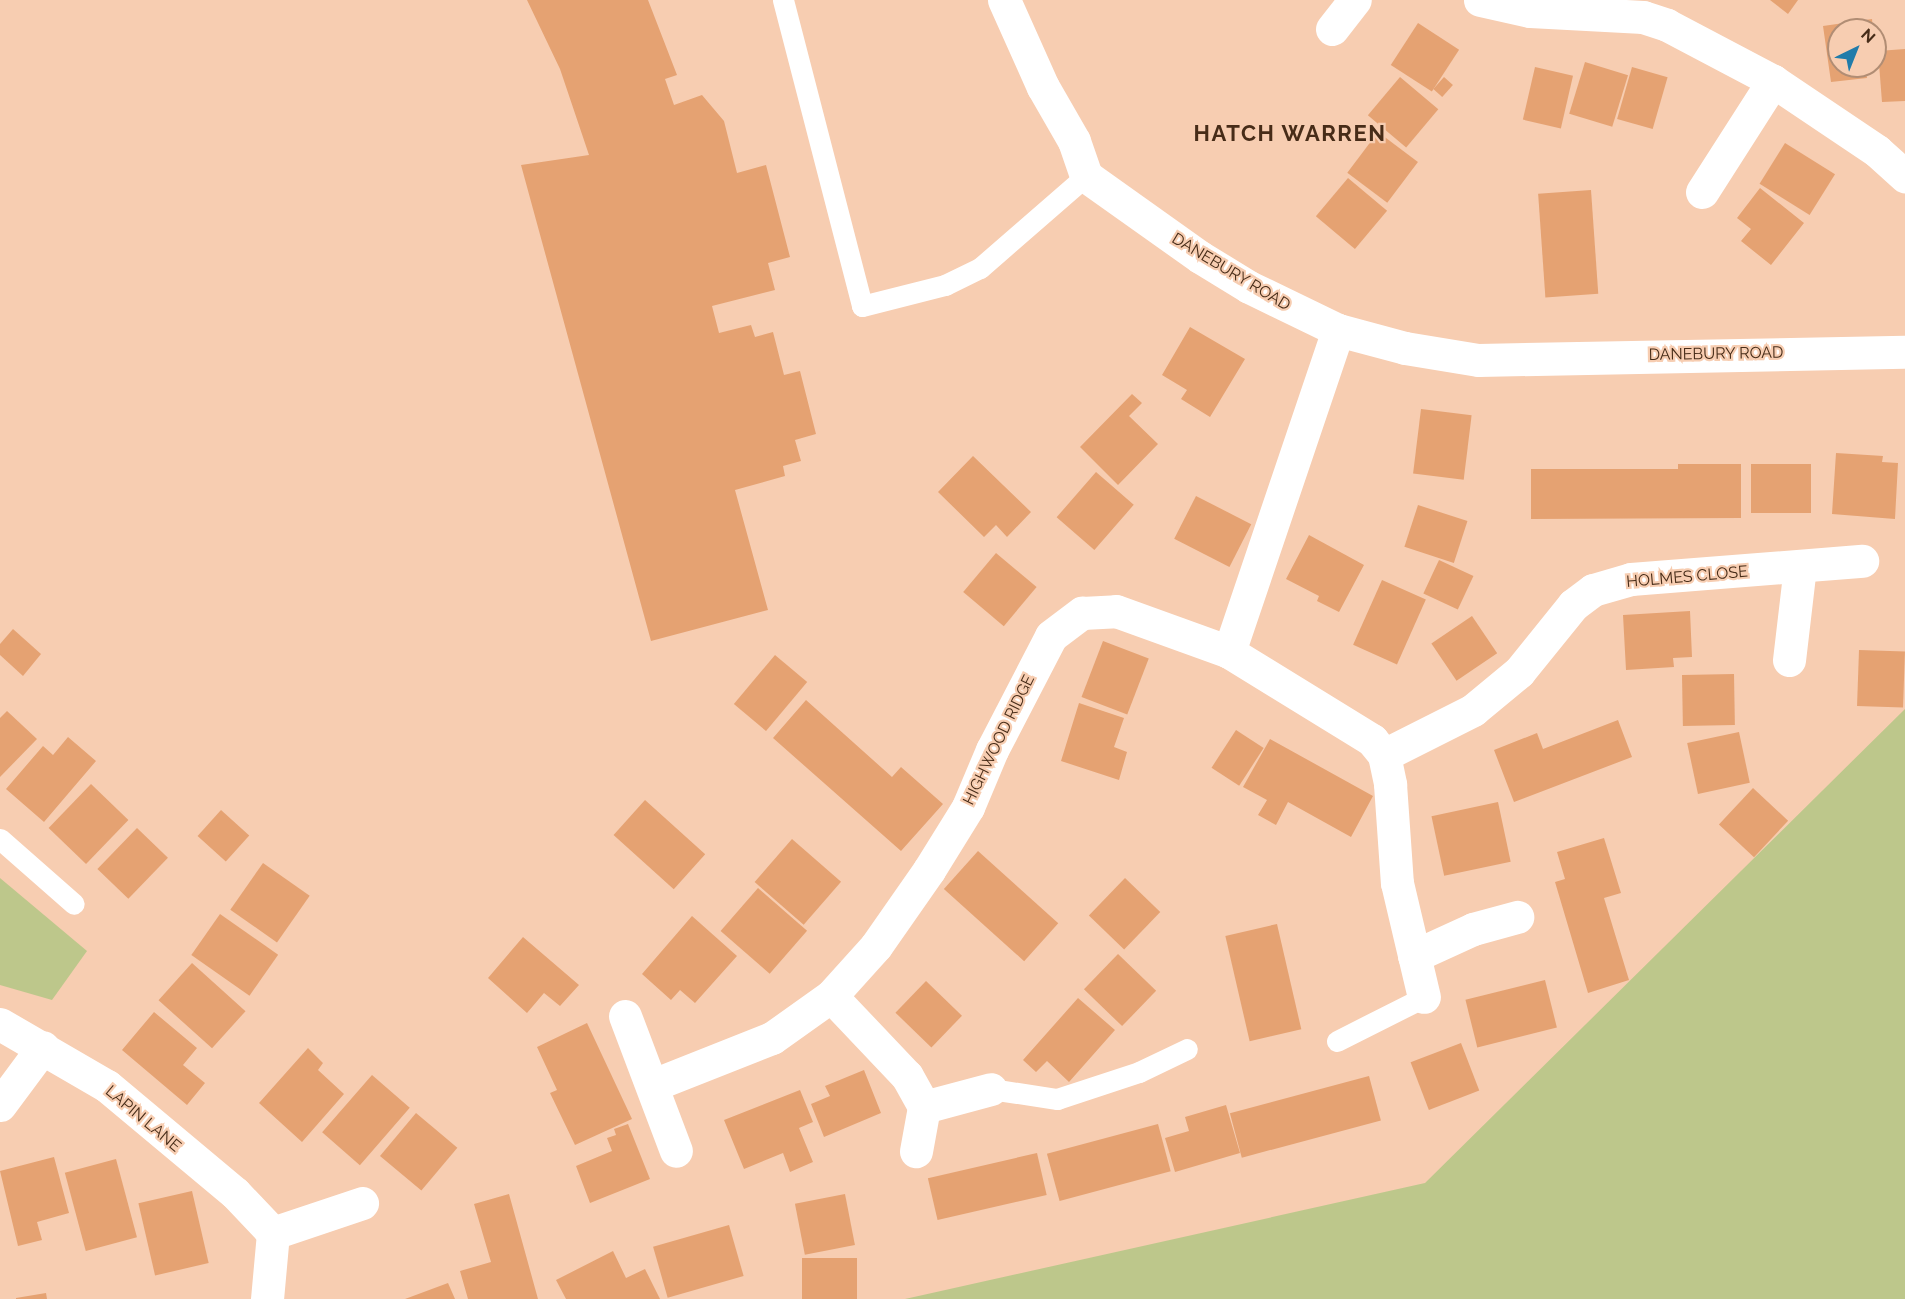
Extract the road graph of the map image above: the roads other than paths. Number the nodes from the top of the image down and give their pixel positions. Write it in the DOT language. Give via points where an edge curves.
graph roads {
  1 [pos="783,0"];
  2 [pos="1004,0"];
  3 [pos="1355,0"];
  4 [pos="1480,0"];
  5 [pos="1332,29"];
  6 [pos="1773,81"];
  7 [pos="1086,176"];
  8 [pos="1905,176"];
  9 [pos="1702,192"];
  10 [pos="1338,330"];
  11 [pos="1905,352"];
  12 [pos="1862,561"];
  13 [pos="1800,567"];
  14 [pos="1229,652"];
  15 [pos="1790,660"];
  16 [pos="1384,755"];
  17 [pos="0,839"];
  18 [pos="74,904"];
  19 [pos="1517,917"];
  20 [pos="1414,956"];
  21 [pos="831,996"];
  22 [pos="1424,997"];
  23 [pos="625,1016"];
  24 [pos="0,1024"];
  25 [pos="1337,1041"];
  26 [pos="43,1047"];
  27 [pos="1187,1049"];
  28 [pos="653,1085"];
  29 [pos="991,1089"];
  30 [pos="0,1105"];
  31 [pos="924,1107"];
  32 [pos="916,1151"];
  33 [pos="676,1152"];
  34 [pos="362,1203"];
  35 [pos="273,1233"];
  36 [pos="267,1299"];
  1 -- 7 [label="lane" via="862,306 945,285 980,268"];
  2 -- 7 [label="street" via="1038,77 1074,141"];
  3 -- 5 [label="street"];
  4 -- 6 [label="street" via="1530,11 1643,16 1718,50"];
  6 -- 8 [label="street" via="1877,151"];
  6 -- 9 [label="street"];
  7 -- 10 [label="street, DANEBURY ROAD" via="1220,269"];
  10 -- 11 [label="street, DANEBURY ROAD" via="1405,348 1478,360"];
  10 -- 14 [label="street"];
  12 -- 13 [label="street, HOLMES CLOSE"];
  13 -- 15 [label="street"];
  13 -- 16 [label="street, HOLMES CLOSE" via="1631,579 1593,590 1573,605 1519,672 1473,710"];
  14 -- 16 [label="street, HIGHWOOD RIDGE" via="1372,740"];
  14 -- 21 [label="street, HIGHWOOD RIDGE" via="1116,611 1082,613 1052,636 992,750 968,807 876,946"];
  16 -- 20 [label="street" via="1390,783 1397,883"];
  17 -- 18 [label="lane"];
  19 -- 20 [label="street" via="1473,929"];
  20 -- 22 [label="street"];
  21 -- 28 [label="street, HIGHWOOD RIDGE" via="772,1038"];
  21 -- 31 [label="street" via="907,1076"];
  22 -- 25 [label="lane"];
  23 -- 28 [label="street"];
  24 -- 26 [label="street, LAPIN LANE"];
  26 -- 30 [label="street"];
  26 -- 35 [label="street, LAPIN LANE" via="107,1086 235,1193"];
  27 -- 29 [label="lane" via="1139,1072 1057,1099"];
  28 -- 33 [label="street"];
  29 -- 31 [label="street"];
  31 -- 32 [label="street"];
  34 -- 35 [label="street"];
  35 -- 36 [label="street"];
}
